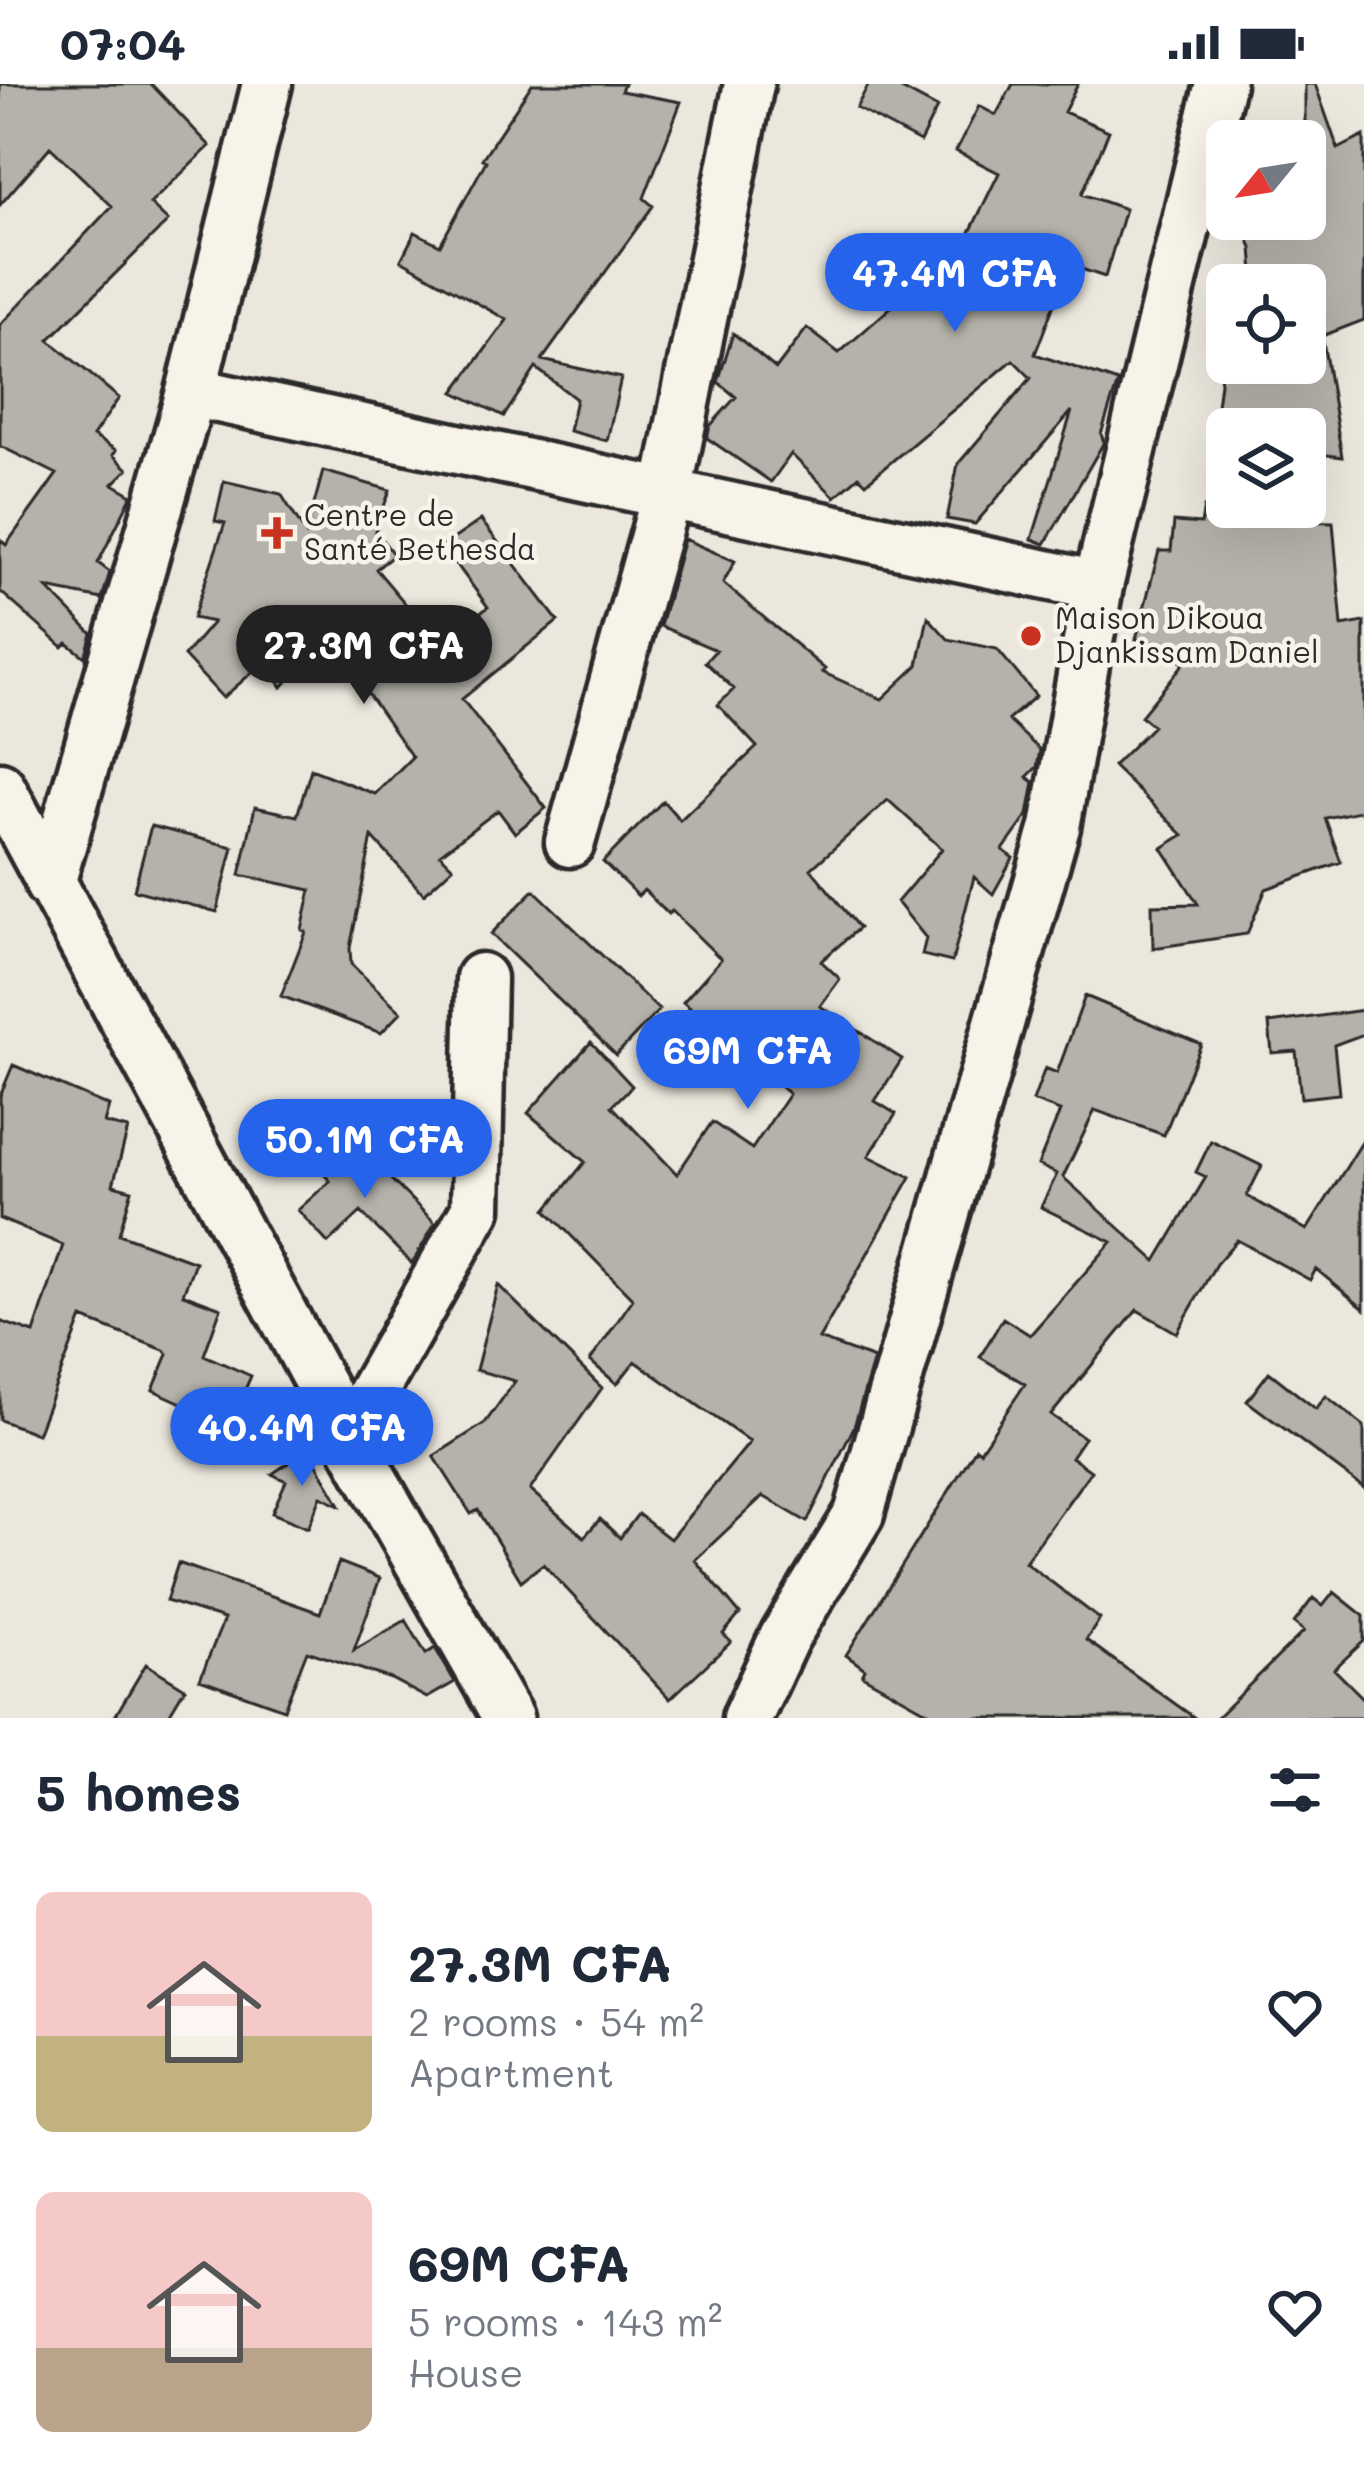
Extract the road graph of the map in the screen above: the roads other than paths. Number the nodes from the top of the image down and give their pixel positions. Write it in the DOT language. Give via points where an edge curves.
graph roads {
  1 [pos="267,84"];
  2 [pos="749,84"];
  3 [pos="1220,84"];
  4 [pos="191,392"];
  5 [pos="668,493"];
  6 [pos="1098,586"];
  7 [pos="0,787"];
  8 [pos="571,842"];
  9 [pos="50,884"];
  10 [pos="482,977"];
  11 [pos="348,1436"];
  12 [pos="508,1718"];
  13 [pos="747,1718"];
  1 -- 4 [label="street"];
  2 -- 5 [label="street"];
  3 -- 6 [label="street"];
  4 -- 5 [label="street"];
  4 -- 9 [label="street"];
  5 -- 6 [label="street"];
  5 -- 8 [label="street"];
  6 -- 13 [label="street" via="1055,826 859,1514"];
  7 -- 9 [label="street"];
  9 -- 11 [label="street"];
  10 -- 11 [label="street" via="476,1209"];
  11 -- 12 [label="street"];
}
